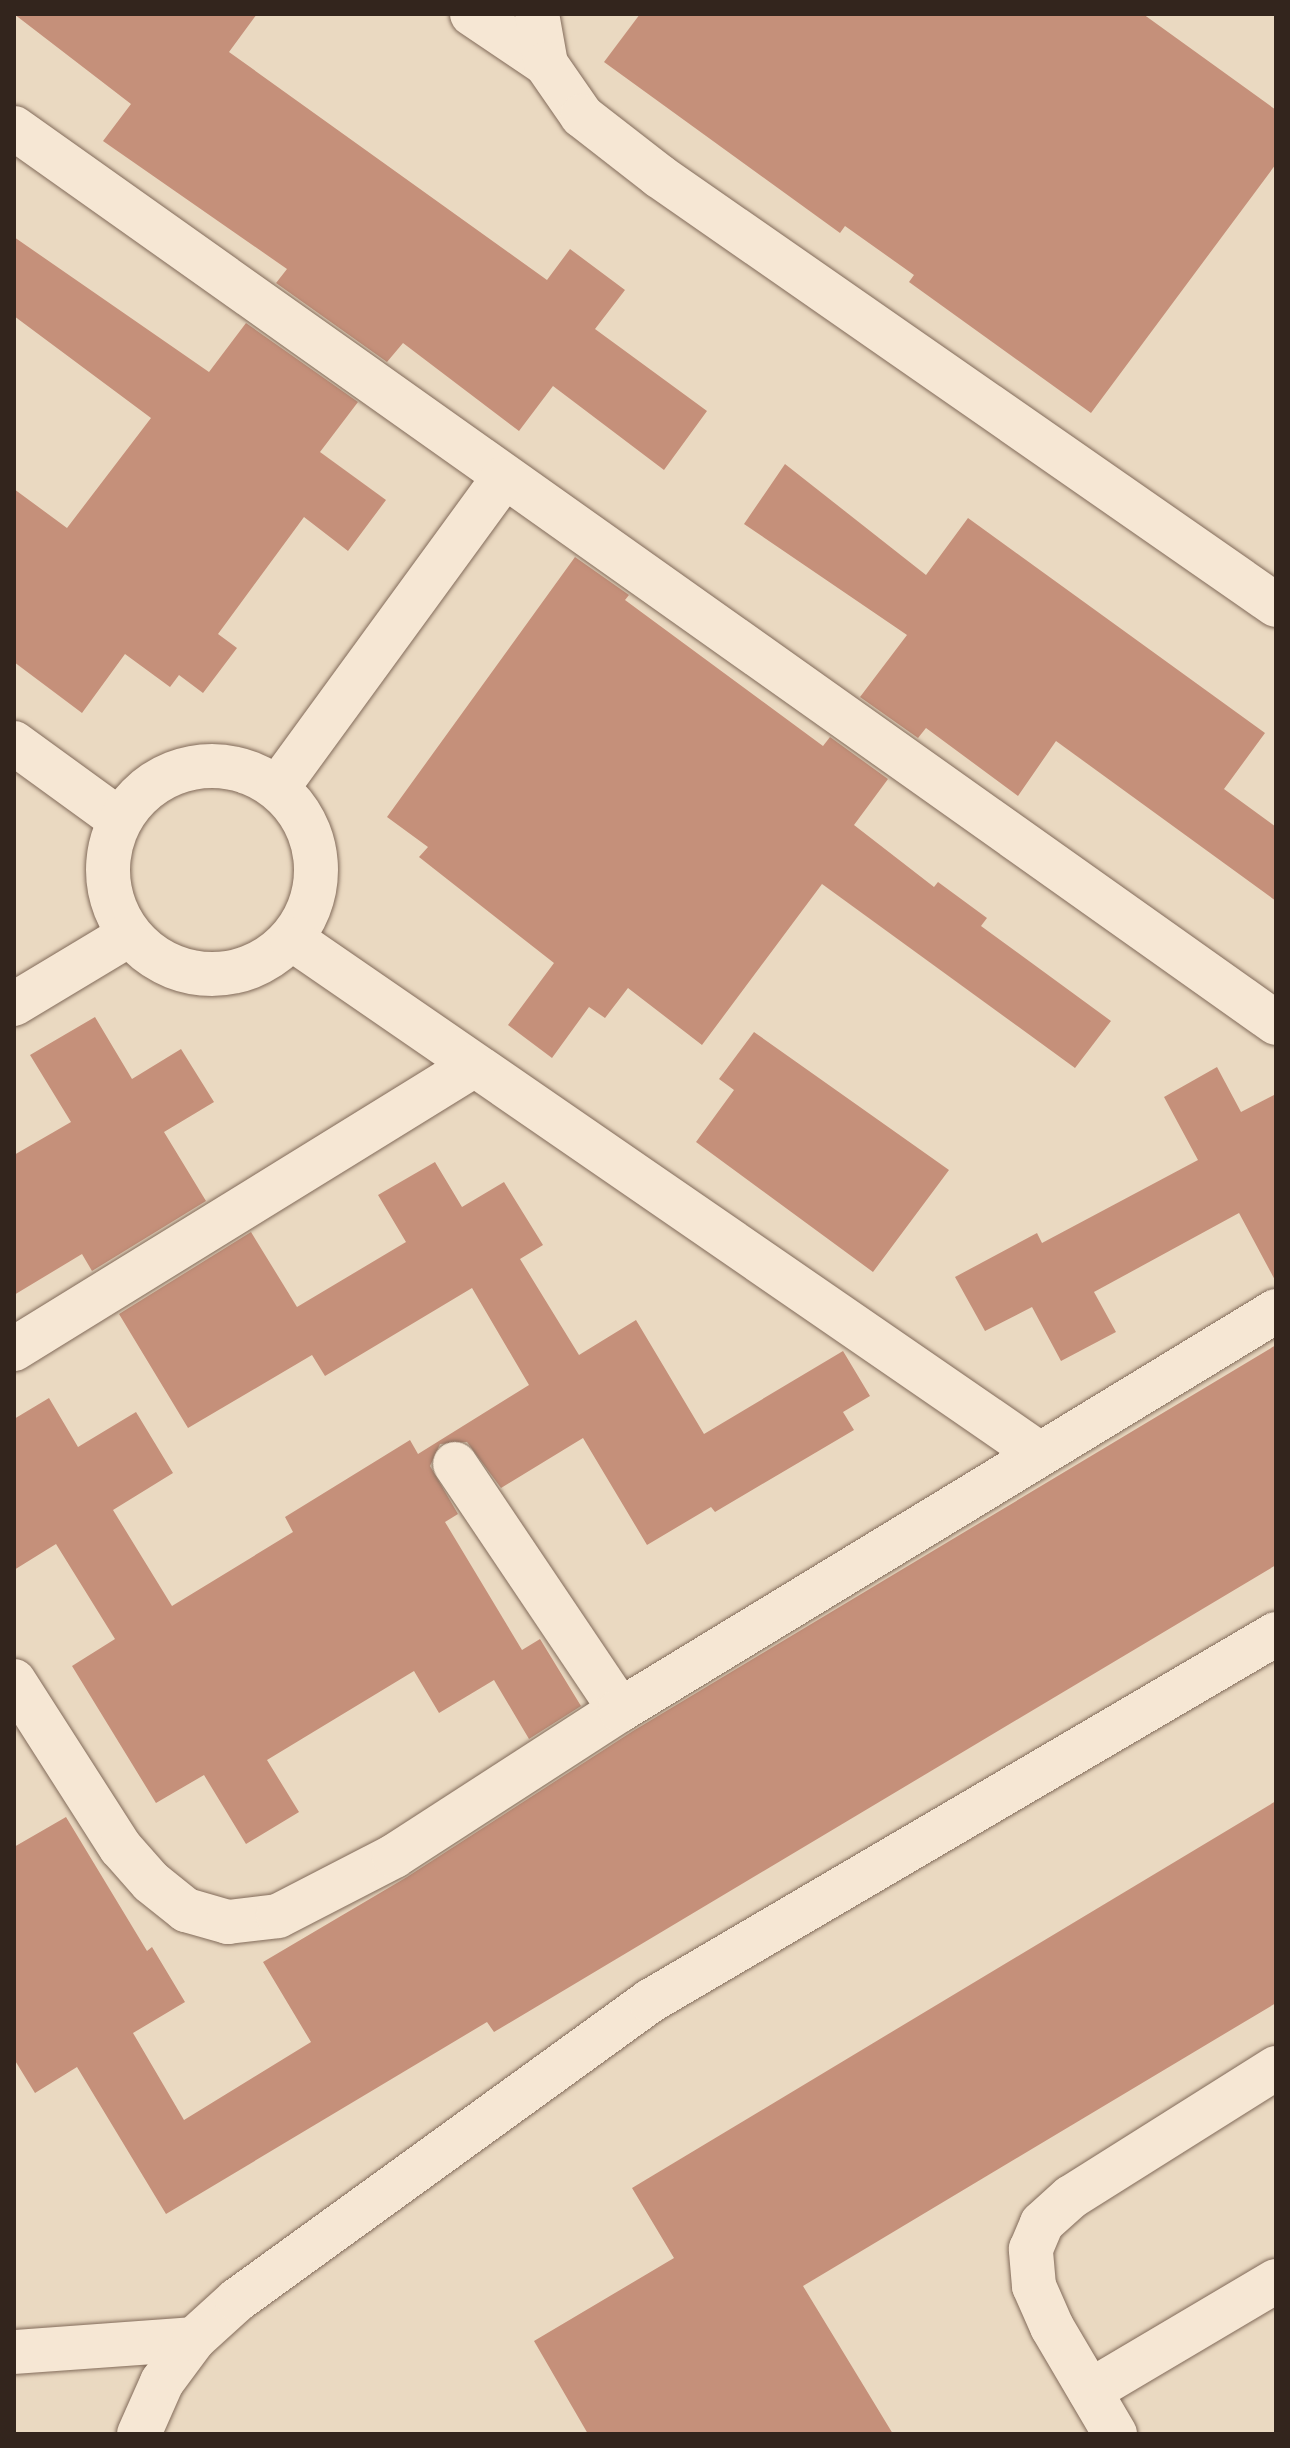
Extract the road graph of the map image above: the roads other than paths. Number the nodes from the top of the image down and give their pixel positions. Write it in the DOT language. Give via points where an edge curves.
graph roads {
  1 [pos="472,14"];
  2 [pos="537,14"];
  3 [pos="546,64"];
  4 [pos="14,128"];
  5 [pos="503,478"];
  6 [pos="1276,605"];
  7 [pos="14,743"];
  8 [pos="278,787"];
  9 [pos="120,820"];
  10 [pos="129,935"];
  11 [pos="292,939"];
  12 [pos="14,1004"];
  13 [pos="1276,1023"];
  14 [pos="473,1066"];
  15 [pos="1276,1311"];
  16 [pos="14,1349"];
  17 [pos="1037,1452"];
  18 [pos="455,1464"];
  19 [pos="1276,1634"];
  20 [pos="14,1681"];
  21 [pos="620,1710"];
  22 [pos="1276,2068"];
  23 [pos="1276,2281"];
  24 [pos="194,2339"];
  25 [pos="14,2352"];
  26 [pos="1090,2391"];
  27 [pos="139,2434"];
  28 [pos="1115,2434"];
  1 -- 3 [label="street"];
  2 -- 3 [label="street"];
  3 -- 6 [label="street" via="582,116 659,176"];
  4 -- 5 [label="street"];
  5 -- 8 [label="street"];
  5 -- 13 [label="street"];
  7 -- 9 [label="street"];
  8 -- 9 [label="street" via="240,769 184,769 137,797"];
  8 -- 11 [label="street" via="305,819 317,860 312,902"];
  9 -- 10 [label="street" via="109,849 108,878 114,908"];
  10 -- 11 [label="street" via="152,956 209,975 240,972 268,960"];
  10 -- 12 [label="street"];
  11 -- 14 [label="street"];
  14 -- 16 [label="street"];
  14 -- 17 [label="street"];
  15 -- 17 [label="street"];
  17 -- 21 [label="street"];
  18 -- 21 [label="street"];
  19 -- 24 [label="street" via="650,2001 237,2300"];
  20 -- 21 [label="street" via="121,1848 186,1910 228,1922 278,1916 329,1892"];
  22 -- 26 [label="street" via="1071,2197 1042,2223 1031,2249 1034,2286"];
  23 -- 26 [label="street"];
  24 -- 25 [label="street"];
  24 -- 27 [label="street" via="162,2382"];
  26 -- 28 [label="street"];
}
